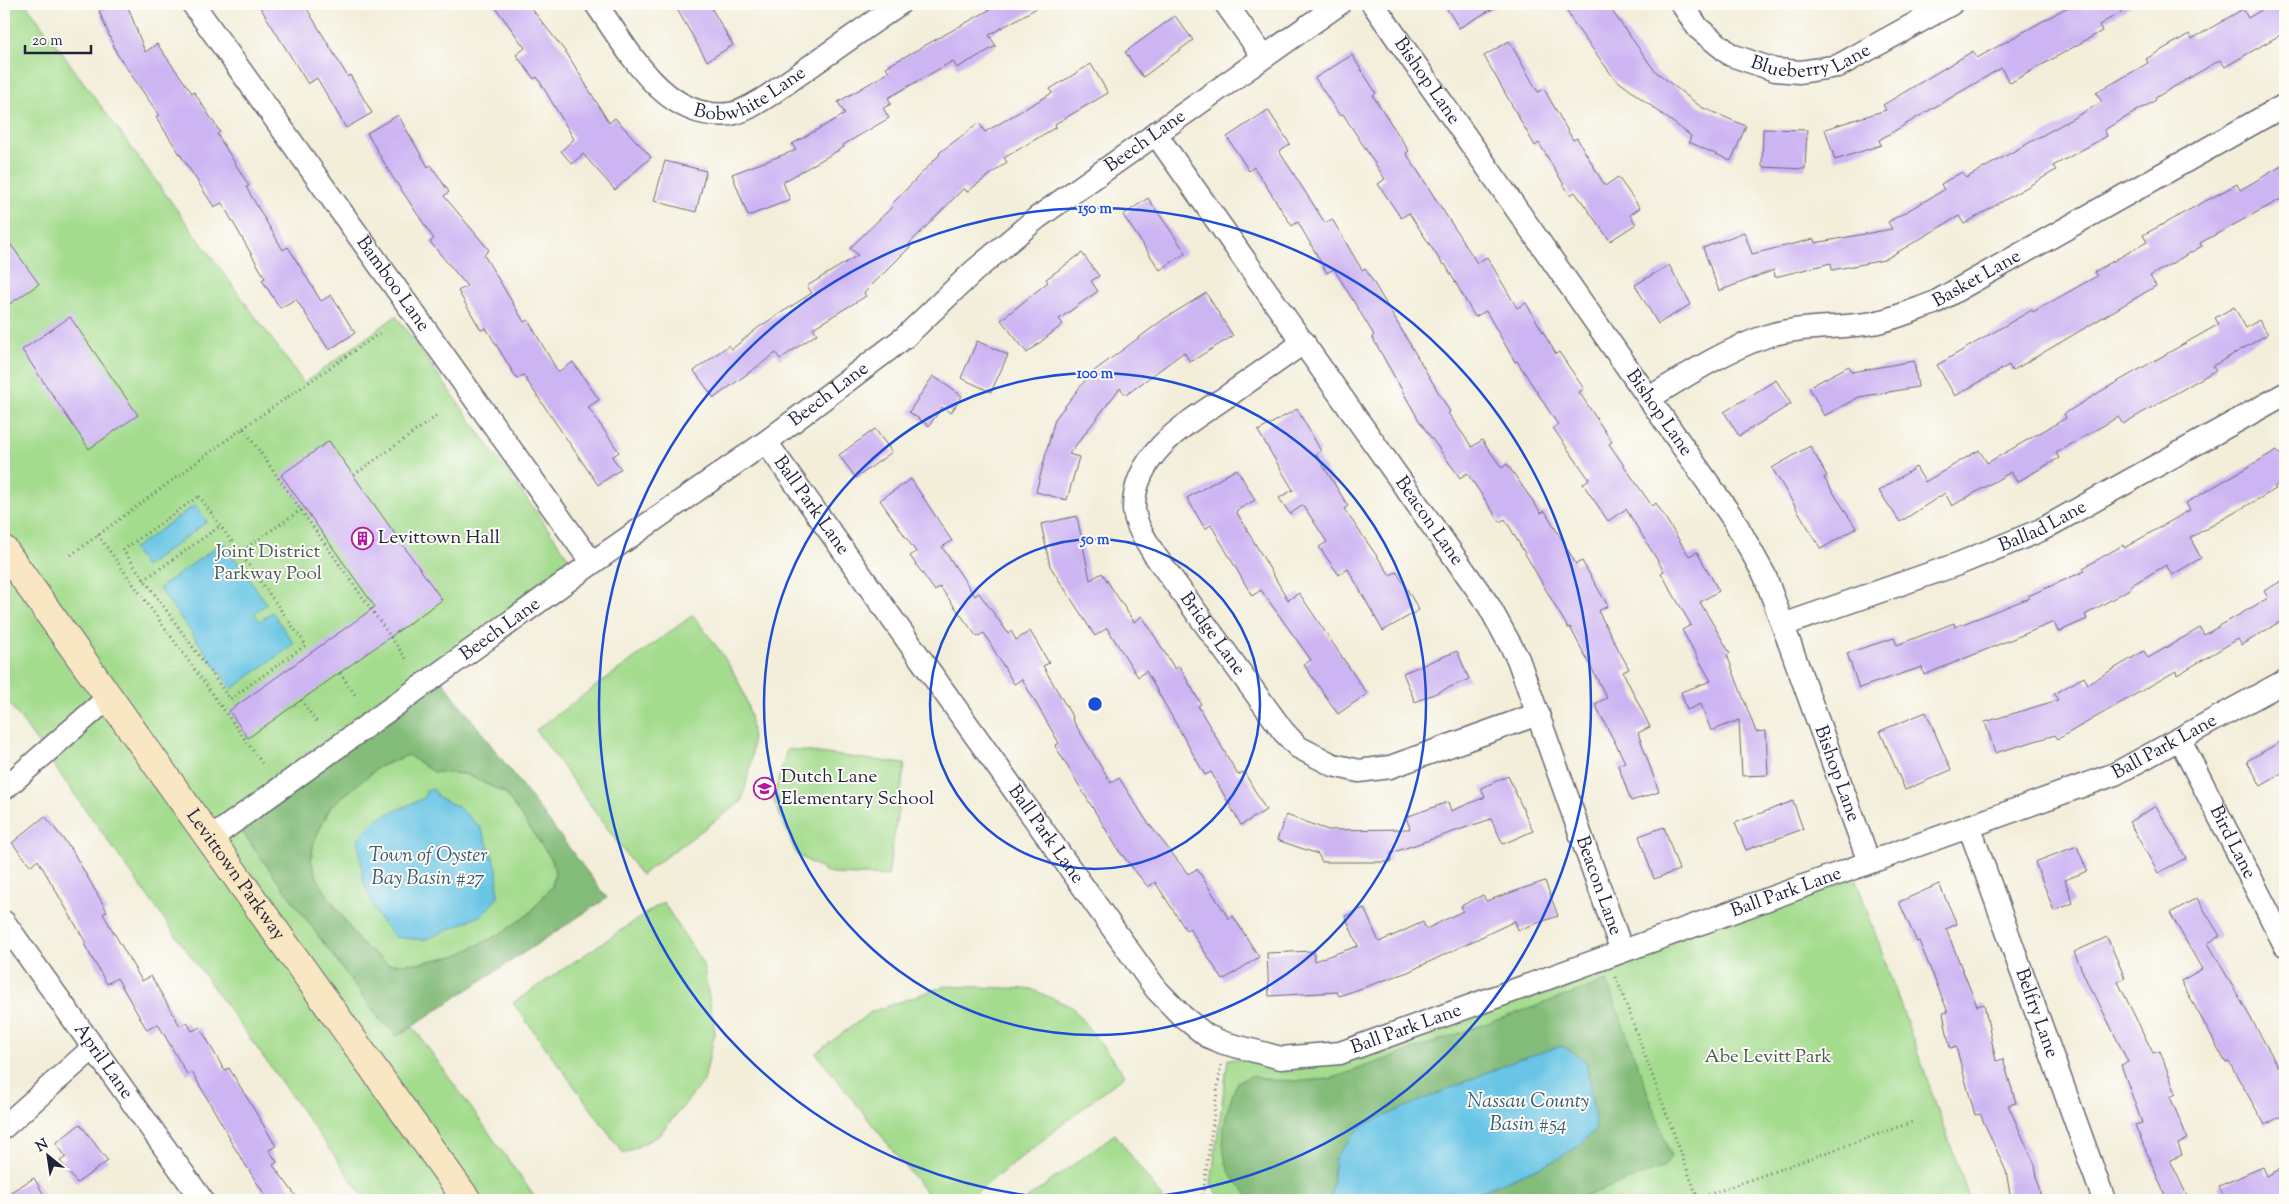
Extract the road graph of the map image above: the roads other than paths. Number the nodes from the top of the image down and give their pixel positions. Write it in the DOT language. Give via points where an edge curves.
graph roads {
  1 [pos="193,4"];
  2 [pos="596,4"];
  3 [pos="899,4"];
  4 [pos="1226,4"];
  5 [pos="1339,4"];
  6 [pos="1373,4"];
  7 [pos="1682,4"];
  8 [pos="1951,4"];
  9 [pos="1263,56"];
  10 [pos="2285,105"];
  11 [pos="1156,133"];
  12 [pos="1304,342"];
  13 [pos="2285,394"];
  14 [pos="1649,398"];
  15 [pos="766,442"];
  16 [pos="4,550"];
  17 [pos="592,564"];
  18 [pos="1783,625"];
  19 [pos="2285,682"];
  20 [pos="108,698"];
  21 [pos="1538,714"];
  22 [pos="2180,740"];
  23 [pos="4,789"];
  24 [pos="1969,826"];
  25 [pos="210,839"];
  26 [pos="1869,862"];
  27 [pos="4,922"];
  28 [pos="2285,945"];
  29 [pos="1615,954"];
  30 [pos="93,1048"];
  31 [pos="4,1127"];
  32 [pos="202,1200"];
  33 [pos="467,1200"];
  34 [pos="2104,1200"];
  1 -- 17 [label="street, Bamboo Lane"];
  2 -- 3 [label="street, Bobwhite Lane" via="647,76 678,104 713,115 732,114 768,96"];
  4 -- 9 [label="street"];
  5 -- 9 [label="street, Beech Lane"];
  6 -- 14 [label="street, Bishop Lane"];
  7 -- 8 [label="street, Blueberry Lane" via="1698,28 1731,55 1775,70 1800,72 1838,66"];
  9 -- 11 [label="street, Beech Lane"];
  10 -- 14 [label="street, Basket Lane" via="1934,302 1872,323 1800,329 1768,336 1719,357"];
  11 -- 12 [label="street, Beacon Lane"];
  11 -- 15 [label="street, Beech Lane" via="1037,218 974,271 905,337"];
  12 -- 21 [label="street, Beacon Lane" via="1489,606 1518,659"];
  12 -- 21 [label="street, Bridge Lane" via="1172,434 1149,460 1139,480 1134,509 1138,526 1154,554 1283,731 1298,747 1333,765 1359,771 1390,767"];
  13 -- 18 [label="street, Ballad Lane" via="2041,530 1958,564"];
  14 -- 18 [label="street, Bishop Lane" via="1734,520 1765,576"];
  15 -- 17 [label="street, Beech Lane"];
  15 -- 29 [label="street, Ball Park Lane" via="1156,988 1182,1016 1207,1036 1224,1044 1281,1058 1340,1053"];
  16 -- 20 [label="street, Levittown Parkway"];
  17 -- 25 [label="street, Beech Lane"];
  18 -- 26 [label="street, Bishop Lane"];
  19 -- 22 [label="street, Ball Park Lane"];
  20 -- 23 [label="street"];
  20 -- 25 [label="street, Levittown Parkway"];
  21 -- 29 [label="street, Beacon Lane"];
  22 -- 24 [label="street, Ball Park Lane" via="2115,774"];
  22 -- 28 [label="street, Bird Lane"];
  24 -- 26 [label="street, Ball Park Lane"];
  24 -- 34 [label="street, Belfry Lane"];
  25 -- 33 [label="street, Levittown Parkway"];
  26 -- 29 [label="street, Ball Park Lane"];
  27 -- 30 [label="street, April Lane"];
  30 -- 31 [label="street"];
  30 -- 32 [label="street, April Lane"];
}
